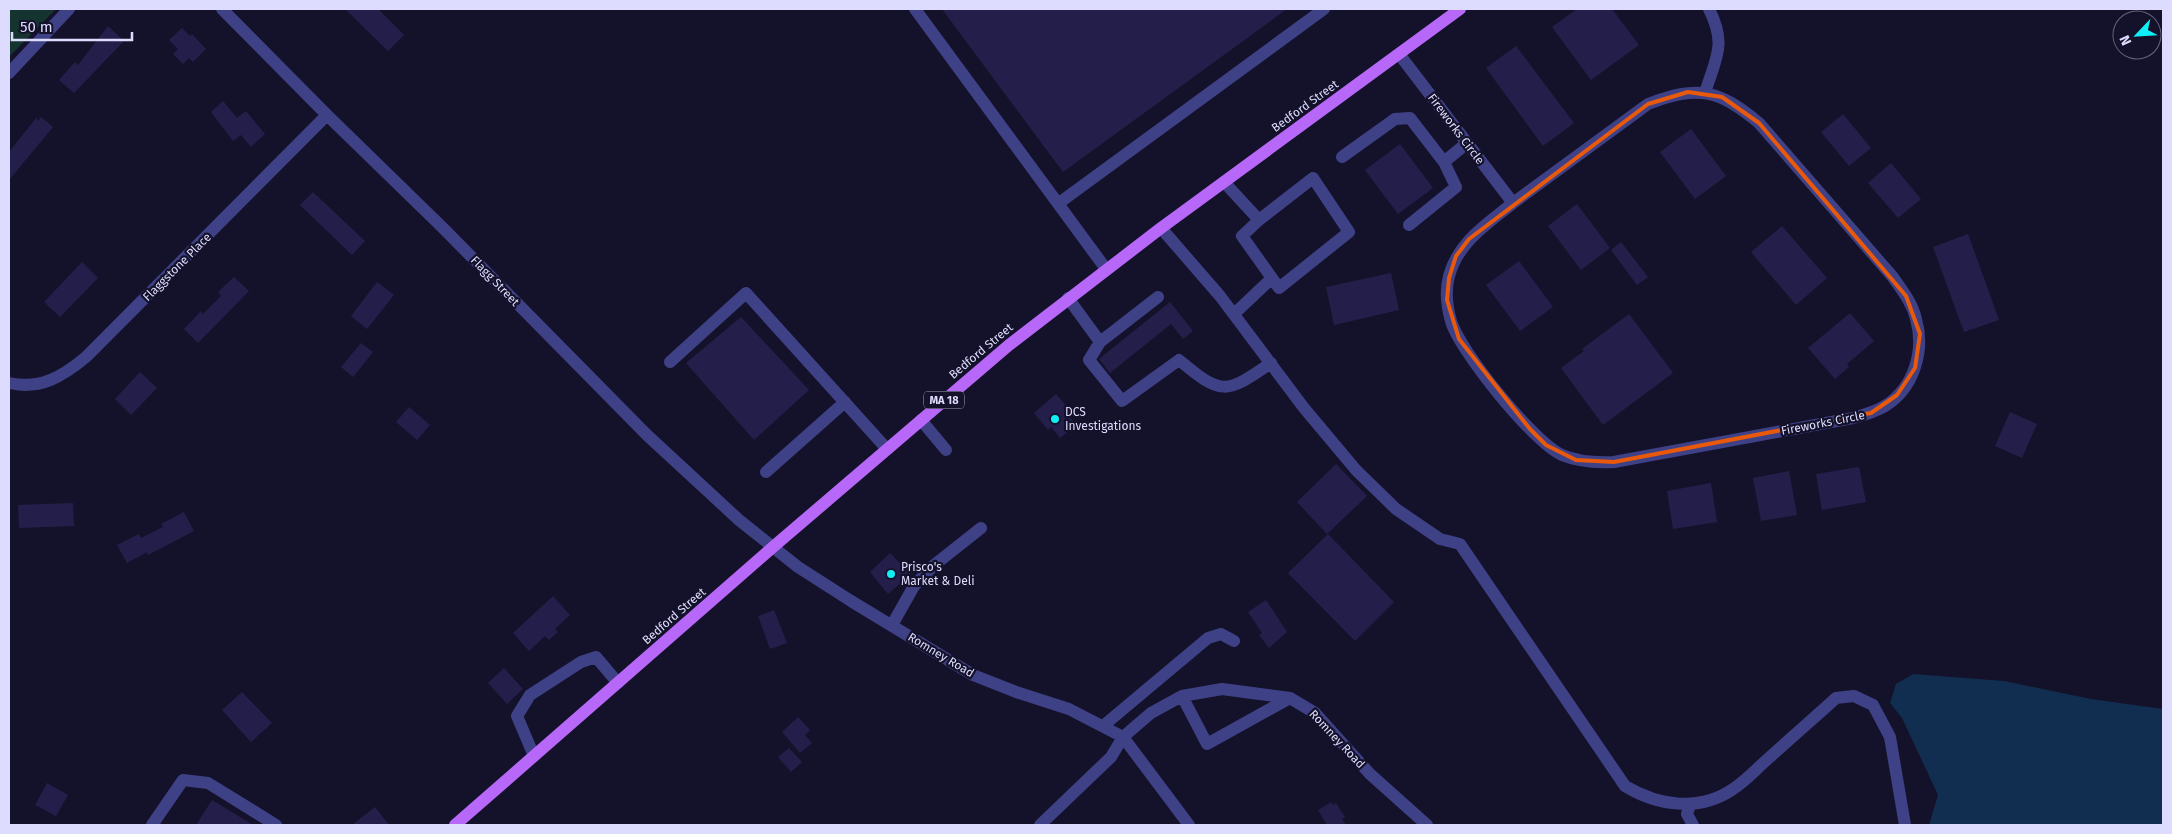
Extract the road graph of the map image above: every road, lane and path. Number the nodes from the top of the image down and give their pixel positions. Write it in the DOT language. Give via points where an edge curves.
graph roads {
  1 [pos="69,9"];
  2 [pos="222,9"];
  3 [pos="915,9"];
  4 [pos="1324,9"];
  5 [pos="1460,9"];
  6 [pos="1709,9"];
  7 [pos="1399,54"];
  8 [pos="9,73"];
  9 [pos="1705,93"];
  10 [pos="327,115"];
  11 [pos="1468,144"];
  12 [pos="1342,157"];
  13 [pos="1444,162"];
  14 [pos="1224,182"];
  15 [pos="1059,203"];
  16 [pos="1513,203"];
  17 [pos="1259,220"];
  18 [pos="1409,225"];
  19 [pos="1161,228"];
  20 [pos="1106,269"];
  21 [pos="1272,278"];
  22 [pos="1158,297"];
  23 [pos="1068,298"];
  24 [pos="1234,314"];
  25 [pos="1100,342"];
  26 [pos="670,362"];
  27 [pos="1271,363"];
  28 [pos="9,383"];
  29 [pos="845,402"];
  30 [pos="920,420"];
  31 [pos="887,449"];
  32 [pos="946,450"];
  33 [pos="766,472"];
  34 [pos="981,528"];
  35 [pos="773,547"];
  36 [pos="892,625"];
  37 [pos="1234,641"];
  38 [pos="618,684"];
  39 [pos="1182,696"];
  40 [pos="1290,698"];
  41 [pos="1104,726"];
  42 [pos="1123,737"];
  43 [pos="534,756"];
  44 [pos="1690,805"];
  45 [pos="458,824"];
  46 [pos="1044,824"];
  47 [pos="152,825"];
  48 [pos="276,825"];
  49 [pos="1189,825"];
  50 [pos="1427,825"];
  51 [pos="1694,825"];
  52 [pos="1905,825"];
  1 -- 8 [label="street"];
  2 -- 10 [label="street, Flagg Street"];
  3 -- 15 [label="street"];
  4 -- 15 [label="street"];
  5 -- 7 [label="main road, Bedford Street / MA 18"];
  6 -- 9 [label="street" via="1717,24 1720,44"];
  7 -- 11 [label="street, Fireworks Circle"];
  7 -- 14 [label="main road, Bedford Street / MA 18"];
  9 -- 16 [label="street, Fireworks Circle" via="1688,92 1648,104"];
  9 -- 16 [label="street, Fireworks Circle" via="1722,97 1759,123 1906,296 1916,317 1920,350 1916,368 1907,384 1886,406 1853,418 1614,462 1594,463 1560,454 1530,429 1470,358 1451,322 1447,300 1456,256 1469,239"];
  10 -- 28 [label="street, Flaggstone Place" via="86,357 48,382 21,386"];
  10 -- 35 [label="street, Flagg Street" via="664,451"];
  11 -- 13 [label="street"];
  11 -- 16 [label="street, Fireworks Circle"];
  12 -- 13 [label="street" via="1395,119 1410,118"];
  13 -- 18 [label="street" via="1456,187"];
  14 -- 17 [label="street"];
  14 -- 19 [label="main road, Bedford Street / MA 18"];
  15 -- 20 [label="street"];
  17 -- 21 [label="street" via="1242,236"];
  17 -- 21 [label="street" via="1313,178 1349,232 1279,288"];
  19 -- 20 [label="main road, Bedford Street / MA 18"];
  19 -- 24 [label="street"];
  20 -- 23 [label="main road, Bedford Street / MA 18"];
  21 -- 24 [label="street"];
  22 -- 25 [label="street"];
  23 -- 25 [label="street"];
  23 -- 30 [label="main road, Bedford Street / MA 18"];
  24 -- 27 [label="street"];
  25 -- 27 [label="street" via="1089,360 1122,401 1179,360 1217,387 1232,387"];
  26 -- 29 [label="street" via="746,293"];
  27 -- 44 [label="street" via="1356,470 1396,509 1440,540 1460,544 1625,786 1638,794"];
  29 -- 31 [label="street"];
  29 -- 33 [label="street"];
  30 -- 31 [label="main road, Bedford Street / MA 18"];
  30 -- 32 [label="street"];
  31 -- 35 [label="main road, Bedford Street / MA 18"];
  34 -- 36 [label="street" via="933,566 914,586"];
  35 -- 36 [label="street, Romney Road" via="828,587"];
  35 -- 38 [label="main road, Bedford Street / MA 18"];
  36 -- 41 [label="street, Romney Road" via="973,675 1069,709"];
  37 -- 41 [label="street" via="1222,634 1208,638"];
  38 -- 43 [label="main road, Bedford Street / MA 18"];
  38 -- 43 [label="street" via="596,657 581,662 530,695 517,716"];
  39 -- 40 [label="street, Romney Road" via="1222,689"];
  39 -- 40 [label="street" via="1207,744"];
  39 -- 42 [label="street, Romney Road" via="1151,713"];
  40 -- 50 [label="street, Romney Road" via="1315,713 1370,774"];
  41 -- 42 [label="street, Romney Road"];
  42 -- 46 [label="street, Romney Road" via="1111,757"];
  42 -- 49 [label="street"];
  43 -- 45 [label="main road, Bedford Street / MA 18"];
  44 -- 51 [label="street" via="1687,814"];
  44 -- 52 [label="street" via="1733,790 1836,698 1854,696 1873,705 1890,737"];
  47 -- 48 [label="street" via="183,780 208,782"];
}
